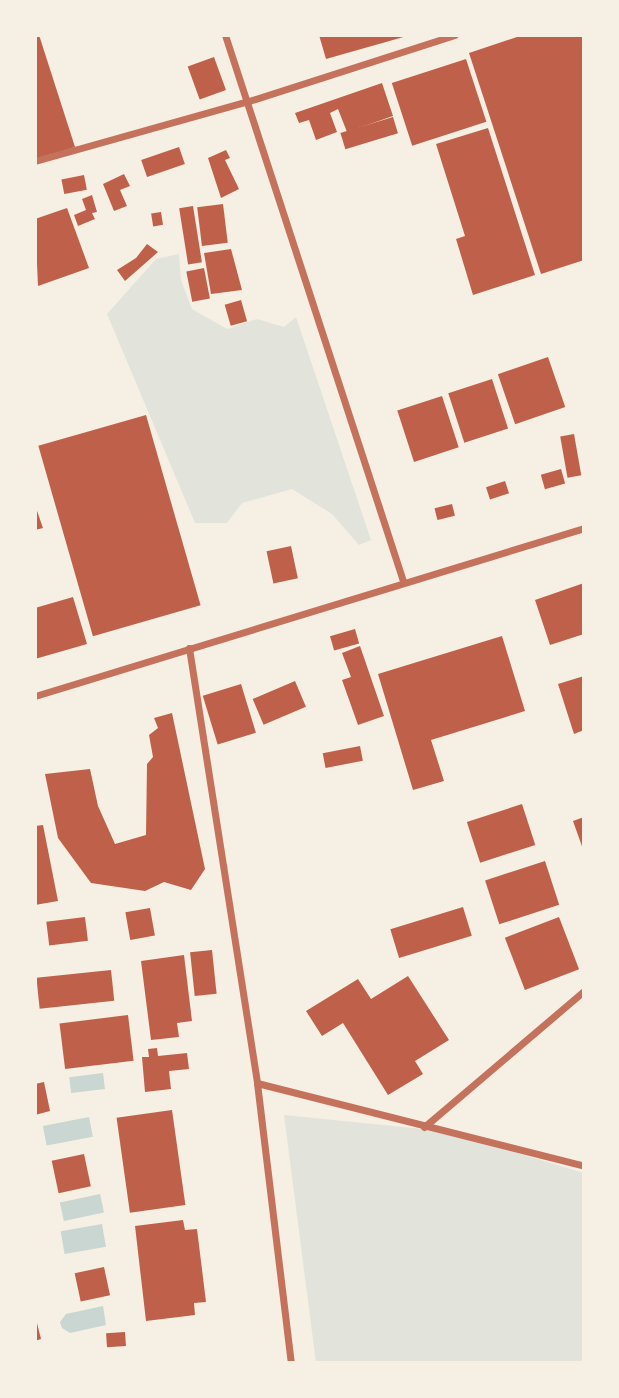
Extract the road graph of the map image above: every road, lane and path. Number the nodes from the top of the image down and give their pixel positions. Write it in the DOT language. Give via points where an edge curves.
graph roads {
  1 [pos="225,35"];
  2 [pos="455,35"];
  3 [pos="248,101"];
  4 [pos="35,161"];
  5 [pos="584,528"];
  6 [pos="403,581"];
  7 [pos="188,648"];
  8 [pos="35,696"];
  9 [pos="584,991"];
  10 [pos="257,1083"];
  11 [pos="424,1127"];
  12 [pos="584,1166"];
  13 [pos="291,1363"];
  1 -- 3 [label="street"];
  2 -- 3 [label="street"];
  3 -- 4 [label="street"];
  3 -- 6 [label="street"];
  5 -- 6 [label="street"];
  6 -- 7 [label="street"];
  7 -- 8 [label="street"];
  7 -- 10 [label="street"];
  9 -- 11 [label="street"];
  10 -- 11 [label="street"];
  10 -- 13 [label="street"];
  11 -- 12 [label="street"];
}
